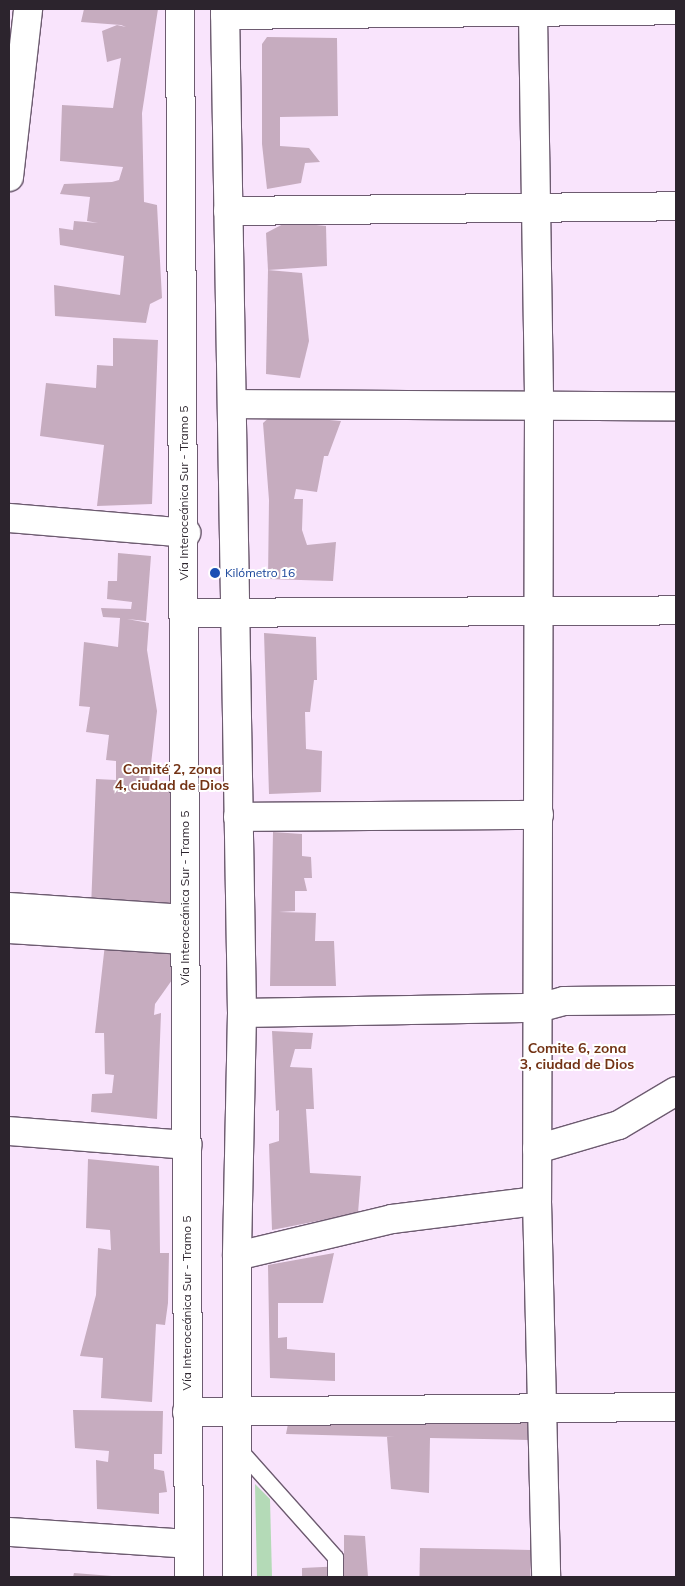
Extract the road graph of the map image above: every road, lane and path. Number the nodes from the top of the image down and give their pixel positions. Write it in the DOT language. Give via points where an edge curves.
graph roads {
  1 [pos="28,9"];
  2 [pos="180,9"];
  3 [pos="676,10"];
  4 [pos="223,11"];
  5 [pos="533,14"];
  6 [pos="9,177"];
  7 [pos="676,206"];
  8 [pos="534,209"];
  9 [pos="228,211"];
  10 [pos="233,404"];
  11 [pos="676,406"];
  12 [pos="539,408"];
  13 [pos="9,518"];
  14 [pos="186,534"];
  15 [pos="538,610"];
  16 [pos="676,610"];
  17 [pos="183,613"];
  18 [pos="234,613"];
  19 [pos="539,815"];
  20 [pos="238,817"];
  21 [pos="9,908"];
  22 [pos="9,929"];
  23 [pos="185,930"];
  24 [pos="676,1000"];
  25 [pos="538,1008"];
  26 [pos="242,1013"];
  27 [pos="676,1091"];
  28 [pos="9,1131"];
  29 [pos="187,1145"];
  30 [pos="537,1149"];
  31 [pos="537,1201"];
  32 [pos="236,1256"];
  33 [pos="676,1407"];
  34 [pos="544,1408"];
  35 [pos="237,1411"];
  36 [pos="187,1412"];
  37 [pos="238,1448"];
  38 [pos="9,1532"];
  39 [pos="189,1544"];
  40 [pos="189,1577"];
  41 [pos="238,1577"];
  42 [pos="336,1577"];
  43 [pos="546,1577"];
  1 -- 6 [label="main road"];
  2 -- 14 [label="main road, Vía Interoceánica Sur - Tramo 5"];
  3 -- 5 [label="main road"];
  4 -- 5 [label="main road"];
  4 -- 9 [label="main road"];
  5 -- 8 [label="main road"];
  7 -- 8 [label="main road"];
  8 -- 9 [label="main road"];
  8 -- 12 [label="main road"];
  9 -- 10 [label="main road"];
  10 -- 12 [label="main road"];
  10 -- 18 [label="main road"];
  11 -- 12 [label="main road"];
  12 -- 15 [label="main road"];
  13 -- 14 [label="main road"];
  14 -- 17 [label="main road, Vía Interoceánica Sur - Tramo 5"];
  15 -- 16 [label="main road"];
  15 -- 18 [label="main road"];
  15 -- 19 [label="main road"];
  17 -- 18 [label="main road"];
  17 -- 23 [label="main road, Vía Interoceánica Sur - Tramo 5"];
  18 -- 20 [label="main road"];
  19 -- 20 [label="main road"];
  19 -- 25 [label="main road"];
  20 -- 26 [label="main road"];
  21 -- 23 [label="main road"];
  22 -- 23 [label="main road"];
  23 -- 29 [label="main road, Vía Interoceánica Sur - Tramo 5"];
  24 -- 25 [label="main road" via="564,1002"];
  25 -- 26 [label="main road"];
  25 -- 30 [label="main road"];
  26 -- 32 [label="main road"];
  27 -- 30 [label="main road" via="619,1125"];
  28 -- 29 [label="main road"];
  29 -- 36 [label="main road, Vía Interoceánica Sur - Tramo 5"];
  30 -- 31 [label="main road"];
  31 -- 32 [label="main road" via="392,1219"];
  31 -- 34 [label="main road"];
  32 -- 35 [label="main road"];
  33 -- 34 [label="main road"];
  34 -- 35 [label="main road"];
  34 -- 43 [label="main road"];
  35 -- 36 [label="main road"];
  35 -- 37 [label="main road"];
  36 -- 39 [label="main road, Vía Interoceánica Sur - Tramo 5"];
  37 -- 41 [label="main road"];
  37 -- 42 [label="lane" via="335,1557"];
  38 -- 39 [label="main road"];
  39 -- 40 [label="main road, Vía Interoceánica Sur - Tramo 5"];
}
